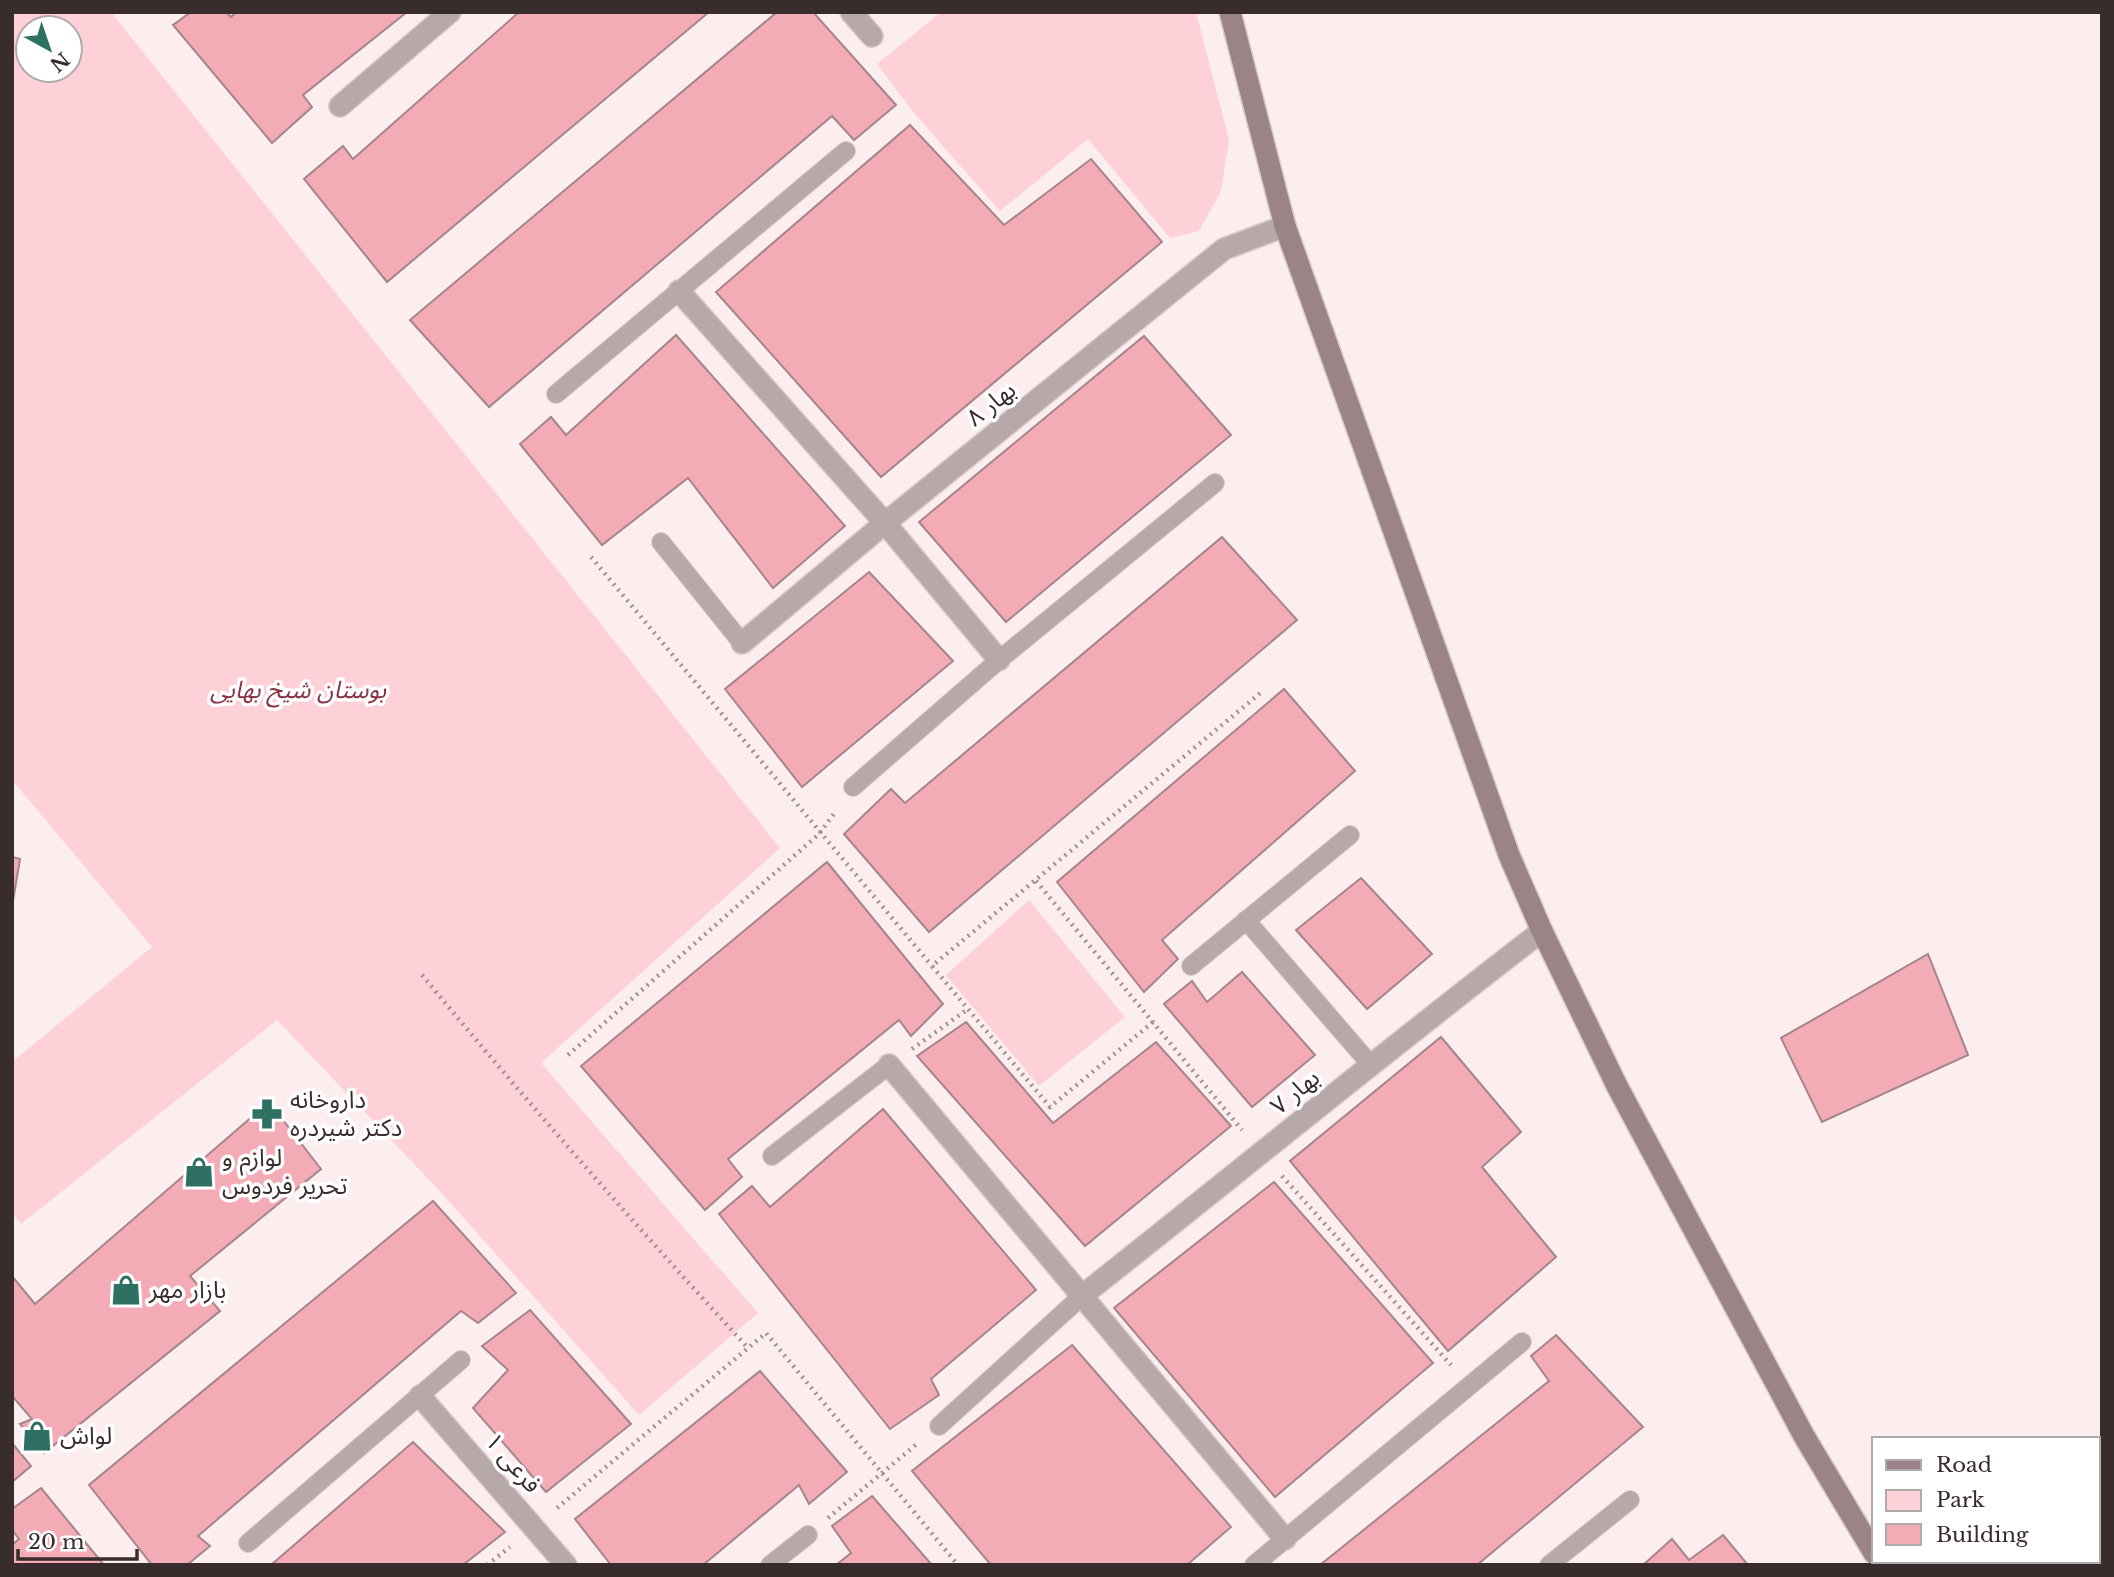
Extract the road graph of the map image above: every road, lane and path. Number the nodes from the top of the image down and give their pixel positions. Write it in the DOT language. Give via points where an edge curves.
graph roads {
  1 [pos="450,12"];
  2 [pos="851,12"];
  3 [pos="1230,12"];
  4 [pos="872,36"];
  5 [pos="340,106"];
  6 [pos="846,151"];
  7 [pos="1285,226"];
  8 [pos="678,291"];
  9 [pos="556,394"];
  10 [pos="1215,483"];
  11 [pos="886,523"];
  12 [pos="661,542"];
  13 [pos="591,557"];
  14 [pos="742,643"];
  15 [pos="999,660"];
  16 [pos="1264,690"];
  17 [pos="853,787"];
  18 [pos="819,834"];
  19 [pos="1350,835"];
  20 [pos="1246,920"];
  21 [pos="1542,931"];
  22 [pos="1191,966"];
  23 [pos="932,967"];
  24 [pos="422,975"];
  25 [pos="968,1009"];
  26 [pos="1153,1022"];
  27 [pos="568,1055"];
  28 [pos="1370,1064"];
  29 [pos="889,1065"];
  30 [pos="772,1156"];
  31 [pos="1083,1295"];
  32 [pos="1522,1342"];
  33 [pos="748,1348"];
  34 [pos="461,1360"];
  35 [pos="420,1396"];
  36 [pos="939,1426"];
  37 [pos="882,1473"];
  38 [pos="1630,1500"];
  39 [pos="534,1527"];
  40 [pos="808,1535"];
  41 [pos="1285,1539"];
  42 [pos="248,1543"];
  43 [pos="1872,1550"];
  44 [pos="566,1565"];
  45 [pos="770,1565"];
  46 [pos="958,1565"];
  47 [pos="1254,1565"];
  48 [pos="1549,1565"];
  1 -- 5 [label="street"];
  2 -- 4 [label="street"];
  3 -- 7 [label="street"];
  6 -- 8 [label="lane"];
  7 -- 11 [label="street, بهار ۸" via="1224,249"];
  7 -- 21 [label="street" via="1504,842"];
  8 -- 9 [label="lane"];
  8 -- 11 [label="street"];
  10 -- 15 [label="lane"];
  11 -- 14 [label="street, بهار ۸"];
  11 -- 15 [label="street"];
  12 -- 14 [label="lane"];
  13 -- 18 [label="path"];
  15 -- 17 [label="lane"];
  16 -- 23 [label="path"];
  18 -- 23 [label="path"];
  18 -- 27 [label="path"];
  19 -- 20 [label="lane"];
  20 -- 22 [label="lane"];
  20 -- 28 [label="lane"];
  21 -- 28 [label="street, بهار ۷"];
  21 -- 43 [label="street" via="1617,1086 1804,1436"];
  23 -- 25 [label="path"];
  24 -- 33 [label="path" via="513,1085"];
  25 -- 26 [label="path" via="1050,1107"];
  25 -- 29 [label="path"];
  28 -- 31 [label="street, بهار ۷"];
  29 -- 30 [label="lane"];
  29 -- 31 [label="street"];
  31 -- 36 [label="lane"];
  31 -- 41 [label="street"];
  32 -- 41 [label="lane"];
  33 -- 37 [label="path" via="766,1333"];
  33 -- 39 [label="path"];
  34 -- 35 [label="lane"];
  35 -- 39 [label="street, فرعی ۱"];
  35 -- 42 [label="lane"];
  36 -- 37 [label="path"];
  37 -- 40 [label="path"];
  37 -- 46 [label="path"];
  38 -- 48 [label="lane"];
  39 -- 44 [label="street, فرعی ۱"];
  40 -- 45 [label="lane"];
  41 -- 47 [label="lane"];
}
